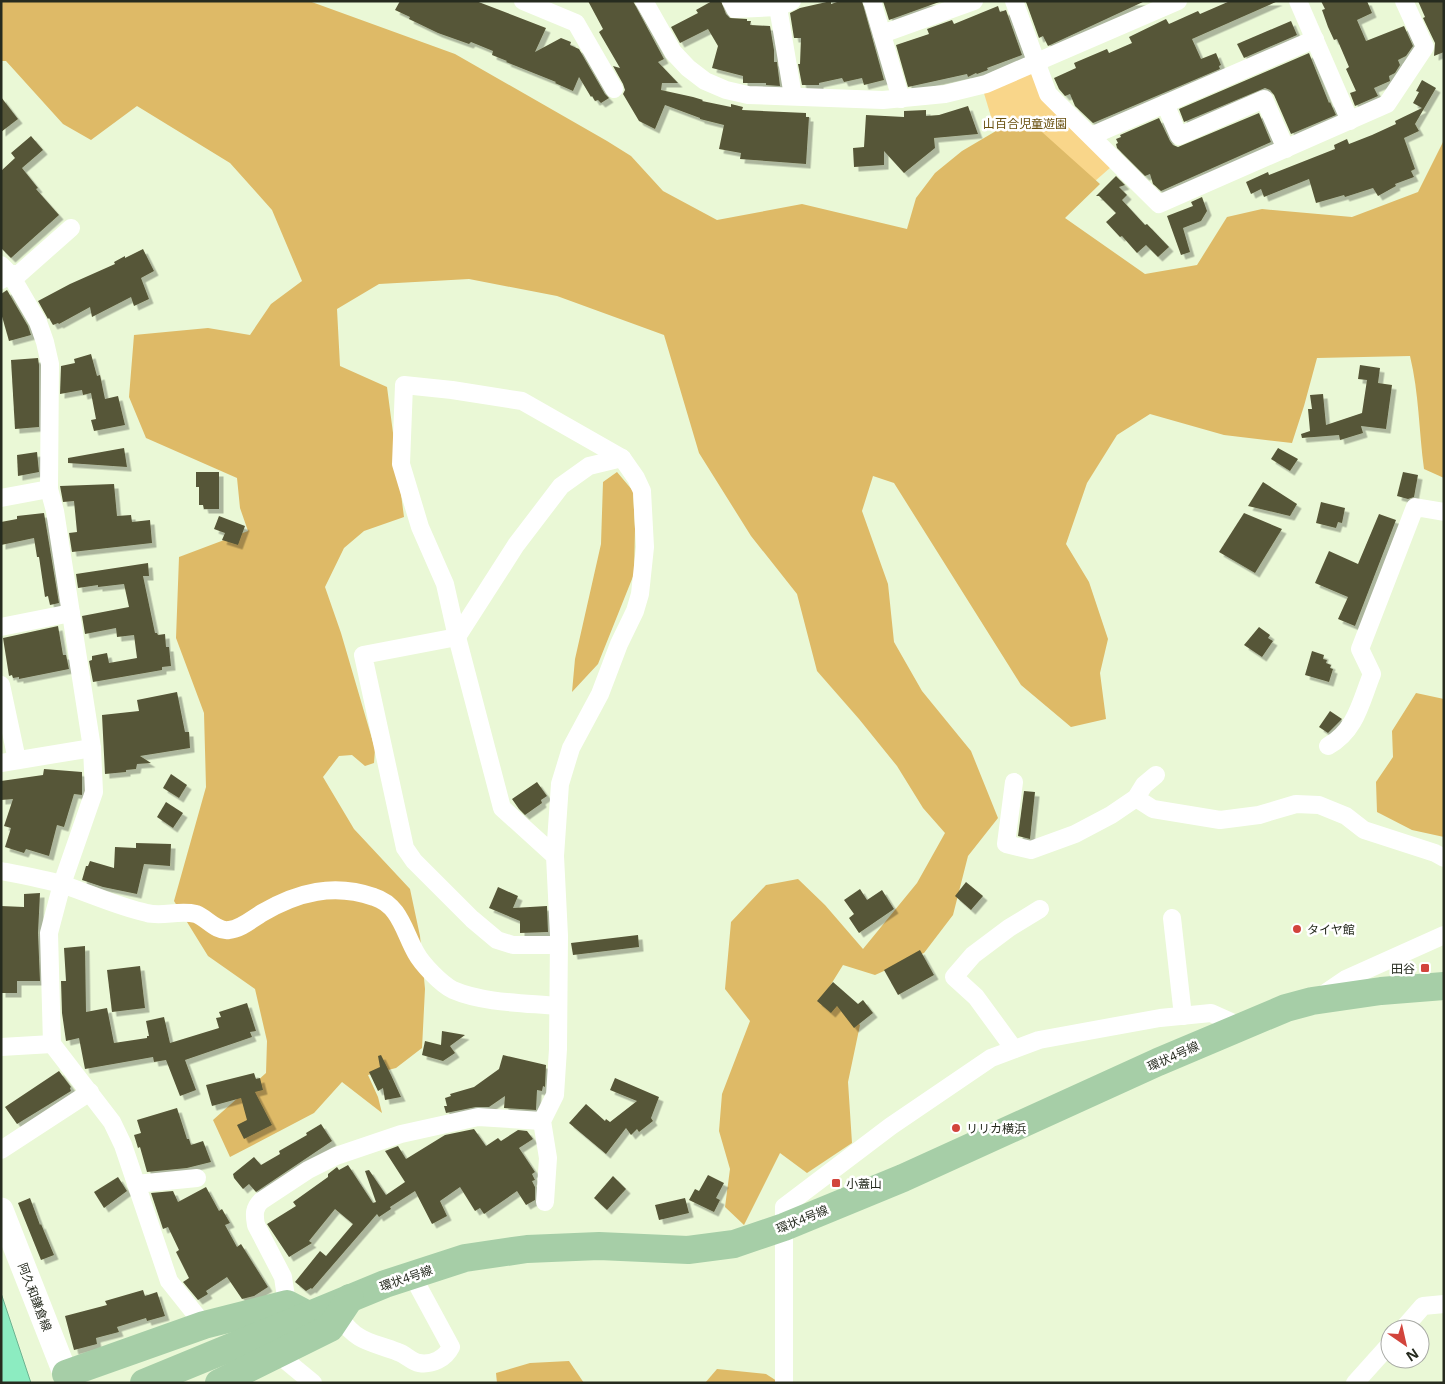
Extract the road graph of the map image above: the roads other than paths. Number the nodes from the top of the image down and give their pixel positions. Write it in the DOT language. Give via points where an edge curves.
graph roads {
  1 [pos="523,1"];
  2 [pos="644,1"];
  3 [pos="731,1"];
  4 [pos="872,1"];
  5 [pos="974,1"];
  6 [pos="1014,1"];
  7 [pos="1178,1"];
  8 [pos="1298,1"];
  9 [pos="1404,1"];
  10 [pos="785,4"];
  11 [pos="882,34"];
  12 [pos="1315,39"];
  13 [pos="1036,63"];
  14 [pos="614,89"];
  15 [pos="793,96"];
  16 [pos="901,98"];
  17 [pos="1165,104"];
  18 [pos="1350,121"];
  19 [pos="1091,136"];
  20 [pos="1286,149"];
  21 [pos="71,228"];
  22 [pos="4,273"];
  23 [pos="622,458"];
  24 [pos="49,489"];
  25 [pos="1,498"];
  26 [pos="1444,512"];
  27 [pos="71,613"];
  28 [pos="1,627"];
  29 [pos="457,637"];
  30 [pos="1,685"];
  31 [pos="1328,746"];
  32 [pos="92,748"];
  33 [pos="9,762"];
  34 [pos="1156,776"];
  35 [pos="1014,782"];
  36 [pos="1136,798"];
  37 [pos="555,856"];
  38 [pos="1444,858"];
  39 [pos="1,871"];
  40 [pos="62,884"];
  41 [pos="1040,910"];
  42 [pos="1172,918"];
  43 [pos="1444,935"];
  44 [pos="558,945"];
  45 [pos="1444,986"];
  46 [pos="1312,1001"];
  47 [pos="557,1006"];
  48 [pos="1183,1016"];
  49 [pos="1240,1026"];
  50 [pos="52,1044"];
  51 [pos="1,1047"];
  52 [pos="1014,1049"];
  53 [pos="90,1092"];
  54 [pos="542,1121"];
  55 [pos="1,1150"];
  56 [pos="197,1178"];
  57 [pos="136,1184"];
  58 [pos="545,1202"];
  59 [pos="1,1210"];
  60 [pos="784,1227"];
  61 [pos="412,1275"];
  62 [pos="1444,1304"];
  63 [pos="345,1308"];
  64 [pos="1412,1319"];
  65 [pos="204,1325"];
  66 [pos="288,1326"];
  67 [pos="1380,1355"];
  68 [pos="67,1378"];
  69 [pos="144,1383"];
  70 [pos="219,1383"];
  71 [pos="313,1383"];
  72 [pos="784,1383"];
  73 [pos="1355,1383"];
  1 -- 14 [label="street" via="576,23"];
  2 -- 15 [label="street" via="673,52 705,81 726,90 748,94"];
  3 -- 10 [label="street" via="735,9"];
  4 -- 11 [label="street"];
  5 -- 11 [label="street"];
  6 -- 13 [label="street"];
  7 -- 13 [label="street"];
  8 -- 12 [label="street"];
  9 -- 18 [label="street" via="1425,47 1387,104"];
  10 -- 15 [label="street"];
  11 -- 16 [label="street"];
  12 -- 17 [label="street"];
  12 -- 18 [label="street"];
  13 -- 16 [label="street" via="986,84 944,94"];
  13 -- 19 [label="street" via="1048,94"];
  15 -- 16 [label="street"];
  17 -- 19 [label="street"];
  17 -- 20 [label="street" via="1179,136 1264,99"];
  18 -- 20 [label="street"];
  19 -- 20 [label="street" via="1159,204"];
  21 -- 22 [label="street" via="19,274"];
  22 -- 24 [label="street" via="38,322 50,364"];
  23 -- 29 [label="street" via="589,466 561,486 516,545"];
  23 -- 29 [label="street" via="522,400 404,385 401,464 420,527 445,584"];
  23 -- 37 [label="street" via="642,491 645,547 640,594 600,694 571,748 560,784"];
  24 -- 25 [label="street"];
  24 -- 27 [label="street"];
  26 -- 31 [label="street" via="1414,507 1360,649 1372,674 1362,705 1345,733"];
  27 -- 28 [label="street"];
  27 -- 32 [label="street"];
  29 -- 37 [label="street" via="502,808"];
  29 -- 44 [label="street" via="363,655 405,848 414,861 497,940 513,945"];
  30 -- 33 [label="street"];
  32 -- 33 [label="street"];
  32 -- 40 [label="street" via="94,792"];
  34 -- 36 [label="street" via="1144,785"];
  35 -- 36 [label="street" via="1006,844 1031,850 1075,834"];
  36 -- 38 [label="street" via="1153,809 1220,820 1259,815 1296,804 1319,805 1346,816 1364,830"];
  37 -- 44 [label="street"];
  39 -- 40 [label="street"];
  40 -- 47 [label="street" via="150,914 196,915 221,930 237,928 282,901 304,893 340,889 359,893 390,905 416,953 439,980 452,989 481,998"];
  40 -- 50 [label="street" via="49,933"];
  41 -- 52 [label="street" via="972,956 954,977 976,997"];
  42 -- 48 [label="street"];
  43 -- 46 [label="street" via="1346,979"];
  44 -- 47 [label="street"];
  45 -- 46 [label="main road, 環状4号線"];
  46 -- 49 [label="main road, 環状4号線"];
  47 -- 54 [label="street" via="555,1095"];
  48 -- 49 [label="street" via="1211,1013"];
  48 -- 52 [label="street" via="1039,1040"];
  49 -- 60 [label="main road, 環状4号線" via="903,1178"];
  50 -- 51 [label="street"];
  50 -- 53 [label="street"];
  52 -- 60 [label="street" via="991,1058 891,1126 784,1207"];
  53 -- 55 [label="street"];
  53 -- 57 [label="street" via="112,1122"];
  54 -- 58 [label="street" via="548,1158"];
  54 -- 66 [label="street" via="478,1117 401,1134 336,1156 261,1201 254,1216 283,1277"];
  56 -- 57 [label="street"];
  57 -- 65 [label="street" via="169,1281"];
  59 -- 68 [label="main road, 阿久和鎌倉線"];
  60 -- 61 [label="main road, 環状4号線" via="734,1244 688,1250 599,1246 528,1249 465,1258"];
  60 -- 72 [label="street"];
  61 -- 63 [label="main road, 環状4号線"];
  61 -- 63 [label="street" via="451,1347 447,1355 438,1361 418,1363 400,1352 367,1342 350,1332"];
  62 -- 64 [label="street" via="1423,1306"];
  63 -- 66 [label="main road, 環状4号線"];
  63 -- 66 [label="main road" via="330,1328"];
  65 -- 66 [label="main road"];
  65 -- 68 [label="main road"];
  66 -- 69 [label="main road, 環状4号線"];
  66 -- 70 [label="main road"];
  66 -- 71 [label="street"];
  67 -- 73 [label="street"];
}
